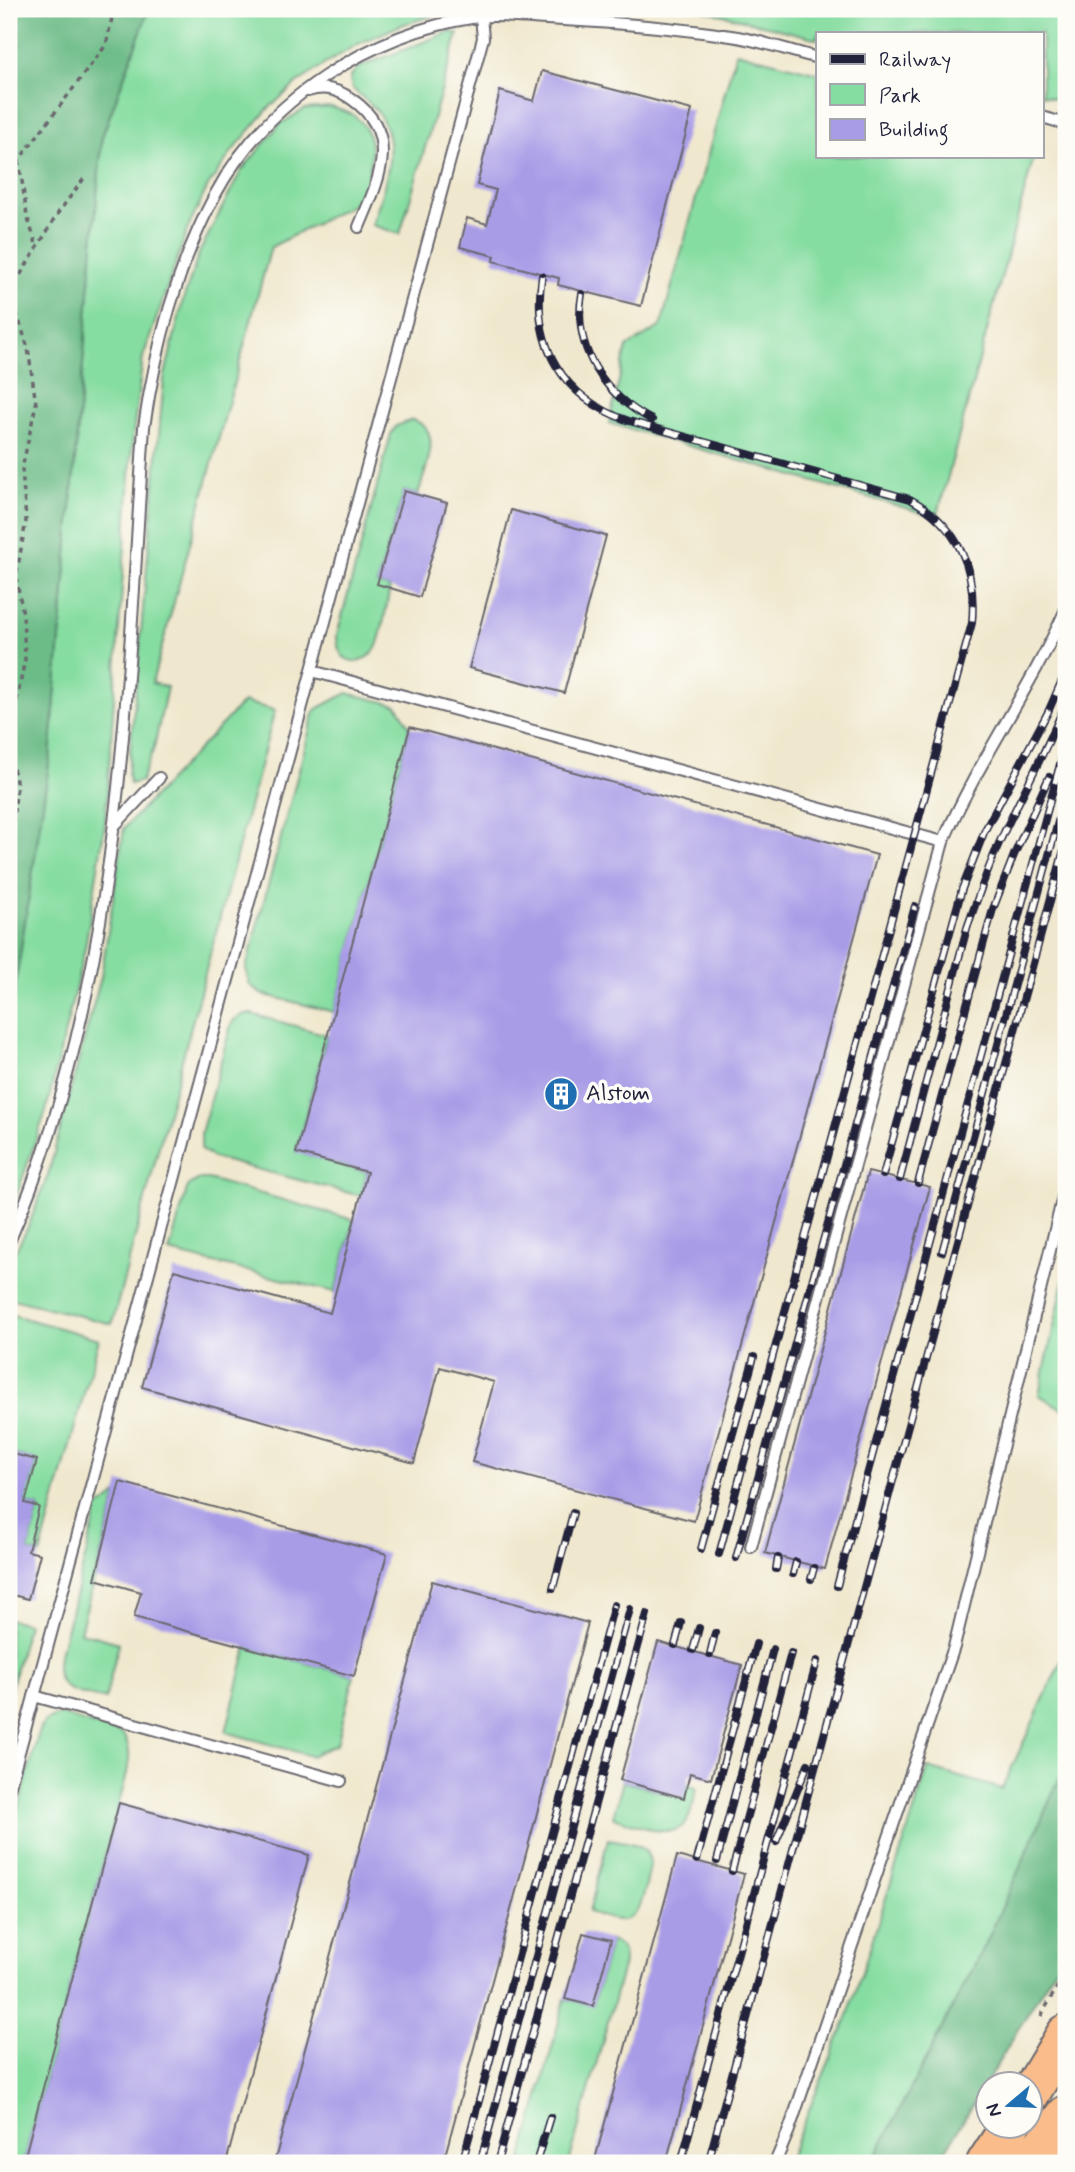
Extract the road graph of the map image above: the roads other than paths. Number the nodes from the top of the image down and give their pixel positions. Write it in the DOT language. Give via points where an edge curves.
graph roads {
  1 [pos="481,17"];
  2 [pos="816,57"];
  3 [pos="305,92"];
  4 [pos="1044,118"];
  5 [pos="1066,124"];
  6 [pos="359,227"];
  7 [pos="1066,610"];
  8 [pos="312,671"];
  9 [pos="159,778"];
  10 [pos="115,825"];
  11 [pos="943,842"];
  12 [pos="1066,1184"];
  13 [pos="9,1242"];
  14 [pos="751,1547"];
  15 [pos="34,1696"];
  16 [pos="341,1781"];
  17 [pos="9,1789"];
  18 [pos="1066,2034"];
  19 [pos="1044,2071"];
  20 [pos="1066,2115"];
  21 [pos="1001,2140"];
  22 [pos="775,2163"];
  23 [pos="986,2163"];
  24 [pos="1029,2163"];
  1 -- 2 [label="lane" via="582,21 733,36"];
  1 -- 3 [label="lane" via="441,24 366,51"];
  1 -- 8 [label="lane" via="484,38"];
  3 -- 6 [label="lane" via="334,90 357,103 374,124 383,164"];
  3 -- 10 [label="lane" via="268,123 216,193 161,332 144,427"];
  4 -- 5 [label="lane"];
  7 -- 11 [label="lane" via="961,800"];
  8 -- 11 [label="lane"];
  8 -- 15 [label="lane"];
  9 -- 10 [label="lane"];
  10 -- 13 [label="lane" via="85,1002 52,1129"];
  11 -- 14 [label="lane"];
  12 -- 22 [label="lane" via="954,1647"];
  15 -- 16 [label="lane"];
  15 -- 17 [label="lane"];
  18 -- 19 [label="highway"];
  20 -- 24 [label="highway"];
  21 -- 23 [label="highway"];
}
